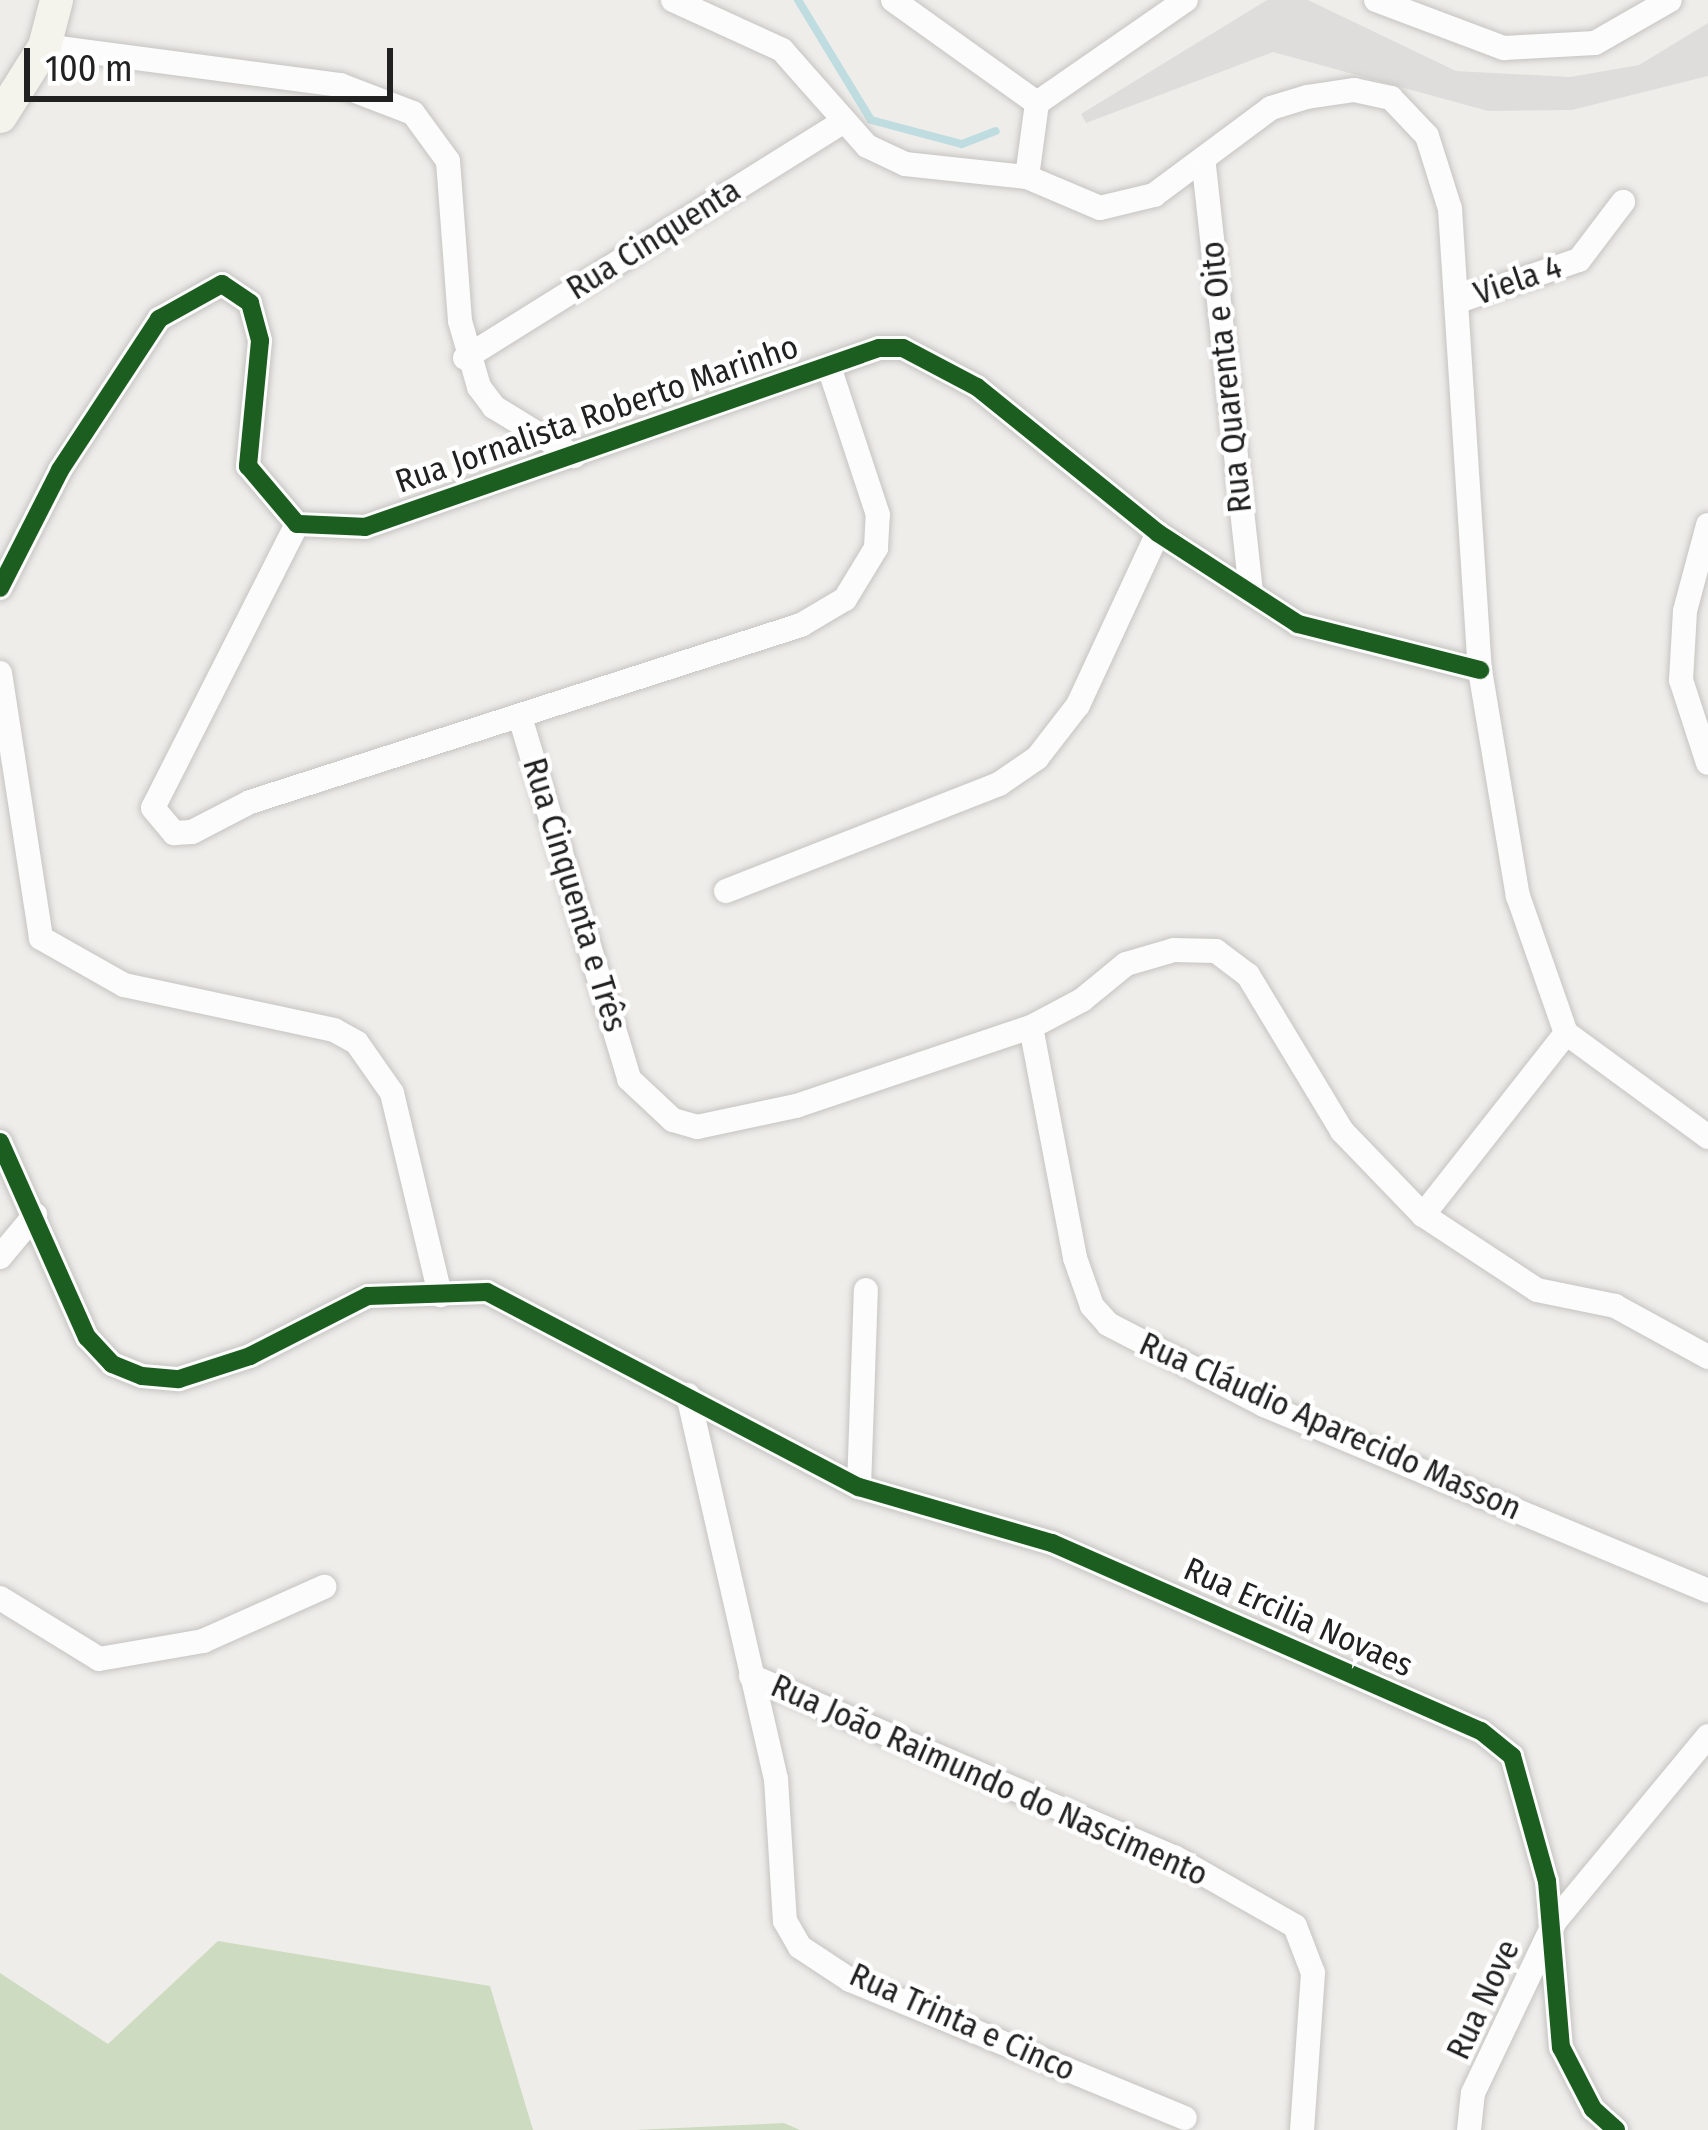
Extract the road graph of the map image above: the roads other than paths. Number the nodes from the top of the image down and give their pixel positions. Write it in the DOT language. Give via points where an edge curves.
graph roads {
  1 [pos="56,0"];
  2 [pos="674,0"];
  3 [pos="893,0"];
  4 [pos="1186,0"];
  5 [pos="1376,0"];
  6 [pos="1670,0"];
  7 [pos="44,46"];
  8 [pos="1037,103"];
  9 [pos="0,116"];
  10 [pos="843,122"];
  11 [pos="1204,166"];
  12 [pos="1027,177"];
  13 [pos="1623,202"];
  14 [pos="1456,302"];
  15 [pos="465,358"];
  16 [pos="829,367"];
  17 [pos="574,456"];
  18 [pos="297,524"];
  19 [pos="1708,525"];
  20 [pos="1158,533"];
  21 [pos="0,588"];
  22 [pos="1251,589"];
  23 [pos="1480,670"];
  24 [pos="0,673"];
  25 [pos="520,716"];
  26 [pos="1708,764"];
  27 [pos="727,891"];
  28 [pos="1030,1027"];
  29 [pos="1566,1033"];
  30 [pos="1708,1137"];
  31 [pos="0,1142"];
  32 [pos="35,1215"];
  33 [pos="1423,1215"];
  34 [pos="0,1258"];
  35 [pos="866,1290"];
  36 [pos="440,1295"];
  37 [pos="1708,1357"];
  38 [pos="688,1394"];
  39 [pos="859,1487"];
  40 [pos="324,1587"];
  41 [pos="1708,1591"];
  42 [pos="0,1598"];
  43 [pos="752,1676"];
  44 [pos="1708,1736"];
  45 [pos="1556,1921"];
  46 [pos="1185,2118"];
  47 [pos="1303,2130"];
  48 [pos="1469,2130"];
  49 [pos="1616,2130"];
  1 -- 7 [label="main road"];
  2 -- 10 [label="street" via="782,50"];
  3 -- 8 [label="street"];
  4 -- 8 [label="street"];
  5 -- 6 [label="street" via="1457,35 1538,47 1595,43"];
  7 -- 9 [label="main road"];
  7 -- 15 [label="street" via="340,85 413,113 448,161"];
  8 -- 12 [label="street"];
  10 -- 12 [label="street" via="867,146 905,164"];
  10 -- 15 [label="street, Rua Cinquenta"];
  11 -- 12 [label="street" via="1154,195 1100,208"];
  11 -- 14 [label="street" via="1271,108 1354,90 1391,98 1439,164"];
  11 -- 22 [label="street, Rua Quarenta e Oito"];
  13 -- 14 [label="street, Viela 4" via="1579,260"];
  14 -- 23 [label="street"];
  15 -- 17 [label="street" via="494,407"];
  16 -- 17 [label="street, Rua Jornalista Roberto Marinho"];
  16 -- 20 [label="street, Rua Jornalista Roberto Marinho" via="879,348 932,357"];
  16 -- 25 [label="street, Rua Cinquenta e Três" via="878,515 871,560 845,598 801,625"];
  17 -- 18 [label="street, Rua Jornalista Roberto Marinho" via="365,527"];
  18 -- 21 [label="street" via="262,492 248,466 260,341 250,303 222,284 159,320 60,470"];
  18 -- 25 [label="street" via="153,808 163,827 193,832 250,802"];
  19 -- 26 [label="street" via="1685,611 1681,680"];
  20 -- 22 [label="street, Rua Jornalista Roberto Marinho"];
  20 -- 27 [label="street" via="1078,705 1037,758 998,784"];
  22 -- 23 [label="street, Rua Jornalista Roberto Marinho" via="1316,631"];
  23 -- 29 [label="street" via="1518,896"];
  24 -- 36 [label="street" via="41,938 124,985 334,1030 357,1043 392,1093"];
  25 -- 28 [label="street, Rua Cinquenta e Três" via="629,1079 647,1103 697,1127 796,1106"];
  28 -- 33 [label="street" via="1126,964 1174,950 1216,951 1247,975 1342,1131"];
  28 -- 41 [label="street, Rua Cláudio Aparecido Masson" via="1076,1258 1092,1306 1108,1324 1264,1406"];
  29 -- 30 [label="street"];
  29 -- 33 [label="street"];
  31 -- 32 [label="street, Rua Ercilia Novaes"];
  32 -- 34 [label="street"];
  32 -- 36 [label="street, Rua Ercilia Novaes" via="87,1337 112,1364 142,1376 179,1379 250,1356 368,1296"];
  33 -- 37 [label="street" via="1537,1290 1615,1306"];
  35 -- 39 [label="street"];
  36 -- 38 [label="street, Rua Ercilia Novaes" via="487,1292"];
  38 -- 39 [label="street, Rua Ercilia Novaes"];
  38 -- 43 [label="street, Rua Trinta e Cinco"];
  39 -- 45 [label="street, Rua Ercilia Novaes" via="1052,1544 1481,1731 1512,1756"];
  40 -- 42 [label="street" via="203,1641 99,1659"];
  43 -- 46 [label="street, Rua Trinta e Cinco" via="776,1779 785,1922 800,1947 850,1980"];
  43 -- 47 [label="street, Rua João Raimundo do Nascimento" via="1174,1857 1295,1926 1313,1973"];
  44 -- 45 [label="street, Rua Nove"];
  45 -- 48 [label="street, Rua Nove" via="1473,2093"];
  45 -- 49 [label="street, Rua Ercilia Novaes" via="1561,2047 1593,2109"];
}
